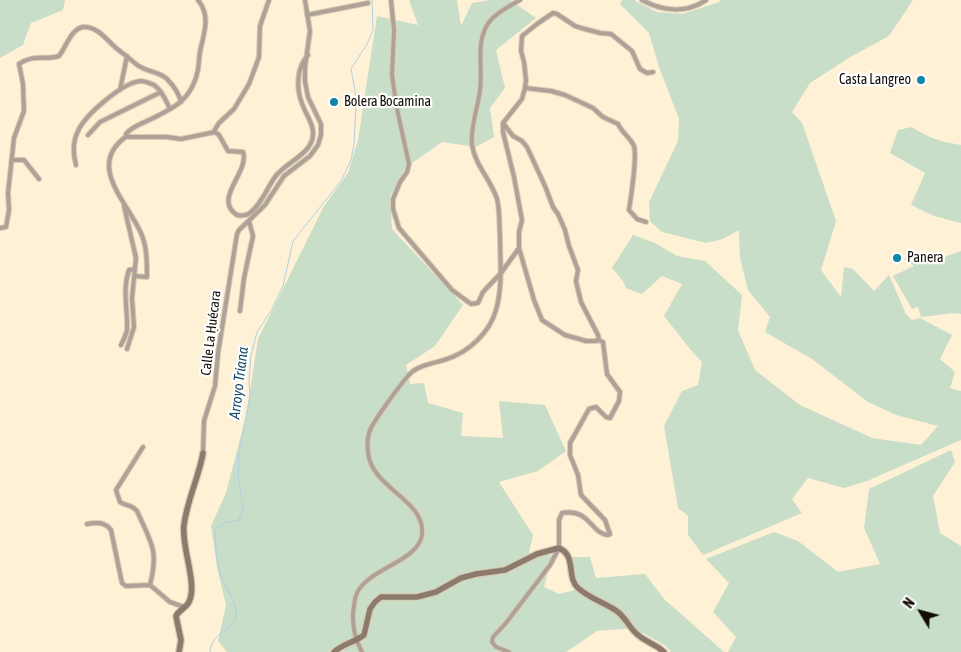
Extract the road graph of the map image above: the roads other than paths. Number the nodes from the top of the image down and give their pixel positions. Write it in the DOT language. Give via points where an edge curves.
graph roads {
  1 [pos="198,0"];
  2 [pos="269,0"];
  3 [pos="305,0"];
  4 [pos="391,0"];
  5 [pos="520,0"];
  6 [pos="642,0"];
  7 [pos="706,0"];
  8 [pos="368,3"];
  9 [pos="307,15"];
  10 [pos="308,55"];
  11 [pos="127,56"];
  12 [pos="653,72"];
  13 [pos="525,88"];
  14 [pos="120,90"];
  15 [pos="161,92"];
  16 [pos="181,102"];
  17 [pos="170,109"];
  18 [pos="503,123"];
  19 [pos="214,131"];
  20 [pos="88,135"];
  21 [pos="127,136"];
  22 [pos="12,160"];
  23 [pos="76,165"];
  24 [pos="39,179"];
  25 [pos="124,202"];
  26 [pos="249,221"];
  27 [pos="646,222"];
  28 [pos="0,228"];
  29 [pos="520,248"];
  30 [pos="135,269"];
  31 [pos="501,274"];
  32 [pos="134,276"];
  33 [pos="240,311"];
  34 [pos="599,340"];
  35 [pos="121,345"];
  36 [pos="127,349"];
  37 [pos="143,447"];
  38 [pos="203,453"];
  39 [pos="87,524"];
  40 [pos="560,548"];
  41 [pos="150,585"];
  42 [pos="184,607"];
  43 [pos="356,640"];
  44 [pos="179,652"];
  45 [pos="334,652"];
  46 [pos="362,652"];
  47 [pos="509,652"];
  48 [pos="664,652"];
  1 -- 16 [label="street" via="205,10 206,22 194,84"];
  2 -- 19 [label="street" via="260,26 259,57 249,84 234,109"];
  3 -- 9 [label="street, Calle La Ḥuécara"];
  4 -- 31 [label="street" via="394,30 392,75 409,164 393,199 399,228 452,290 471,304 478,303 483,292"];
  5 -- 31 [label="street" via="487,25 481,40 481,88 473,127 472,144 476,158 497,201"];
  6 -- 7 [label="street" via="671,10 688,8"];
  8 -- 9 [label="street"];
  9 -- 10 [label="street, Calle La Ḥuécara" via="310,31"];
  10 -- 19 [label="street" via="303,60 298,79 300,97 313,132 310,145 280,170 256,207 246,215 232,212 228,201 243,163 243,152 228,151"];
  10 -- 26 [label="street, Calle La Ḥuécara" via="304,82 322,130 318,145 310,156 284,176"];
  11 -- 14 [label="street"];
  11 -- 16 [label="street" via="145,70 167,78"];
  11 -- 22 [label="street" via="104,36 85,27 74,31 59,56 31,58 19,64 24,110 15,133"];
  12 -- 13 [label="street" via="640,69 632,51 611,34 575,26 553,13 521,39"];
  13 -- 18 [label="street" via="519,103"];
  13 -- 27 [label="street" via="564,95 618,124 634,148 629,210 636,219"];
  14 -- 15 [label="street" via="142,81 154,85"];
  14 -- 23 [label="street" via="83,122 74,146"];
  15 -- 17 [label="street"];
  15 -- 20 [label="street" via="100,122"];
  16 -- 17 [label="street"];
  17 -- 21 [label="street" via="127,131"];
  18 -- 29 [label="street" via="522,220"];
  18 -- 34 [label="street" via="527,147 562,222 578,270 579,296"];
  19 -- 21 [label="street" via="181,139"];
  21 -- 25 [label="street" via="115,148 108,166"];
  22 -- 24 [label="street" via="24,160"];
  22 -- 28 [label="street" via="7,223 6,227"];
  25 -- 30 [label="street" via="136,258"];
  25 -- 32 [label="street" via="141,231 146,251 147,277"];
  26 -- 33 [label="street, Calle La Ḥuécara" via="253,236"];
  26 -- 38 [label="street, Calle La Ḥuécara" via="239,230 235,240 215,386 204,421"];
  29 -- 31 [label="street"];
  29 -- 34 [label="street" via="542,320 565,335 586,341"];
  30 -- 32 [label="street"];
  30 -- 35 [label="street" via="129,270 127,275 124,297 127,332"];
  31 -- 43 [label="street" via="496,312 487,329 461,353 415,370 371,428 367,442 369,459 376,474 416,511 422,522 422,536 417,547 365,582 356,592 353,629"];
  32 -- 36 [label="street" via="134,328"];
  34 -- 40 [label="street" via="603,342 607,374 620,392 619,401 614,414 608,418 596,408 589,409 570,450 581,495 604,520 610,534 604,535 577,514 562,513 559,520"];
  37 -- 41 [label="street" via="116,490 120,502 137,511 154,550"];
  38 -- 42 [label="street" via="184,527 184,547 191,582 190,599"];
  39 -- 41 [label="street" via="98,522 111,530 122,583 126,586"];
  40 -- 43 [label="street" via="537,554 505,570 461,578 436,592 417,597 381,597 370,609 364,635"];
  40 -- 47 [label="street" via="493,637 496,647"];
  40 -- 48 [label="street" via="567,552 576,587 619,612 640,637"];
  41 -- 42 [label="street" via="167,600"];
  42 -- 44 [label="street" via="176,616 181,640"];
  43 -- 45 [label="street"];
  43 -- 46 [label="street"];
}
